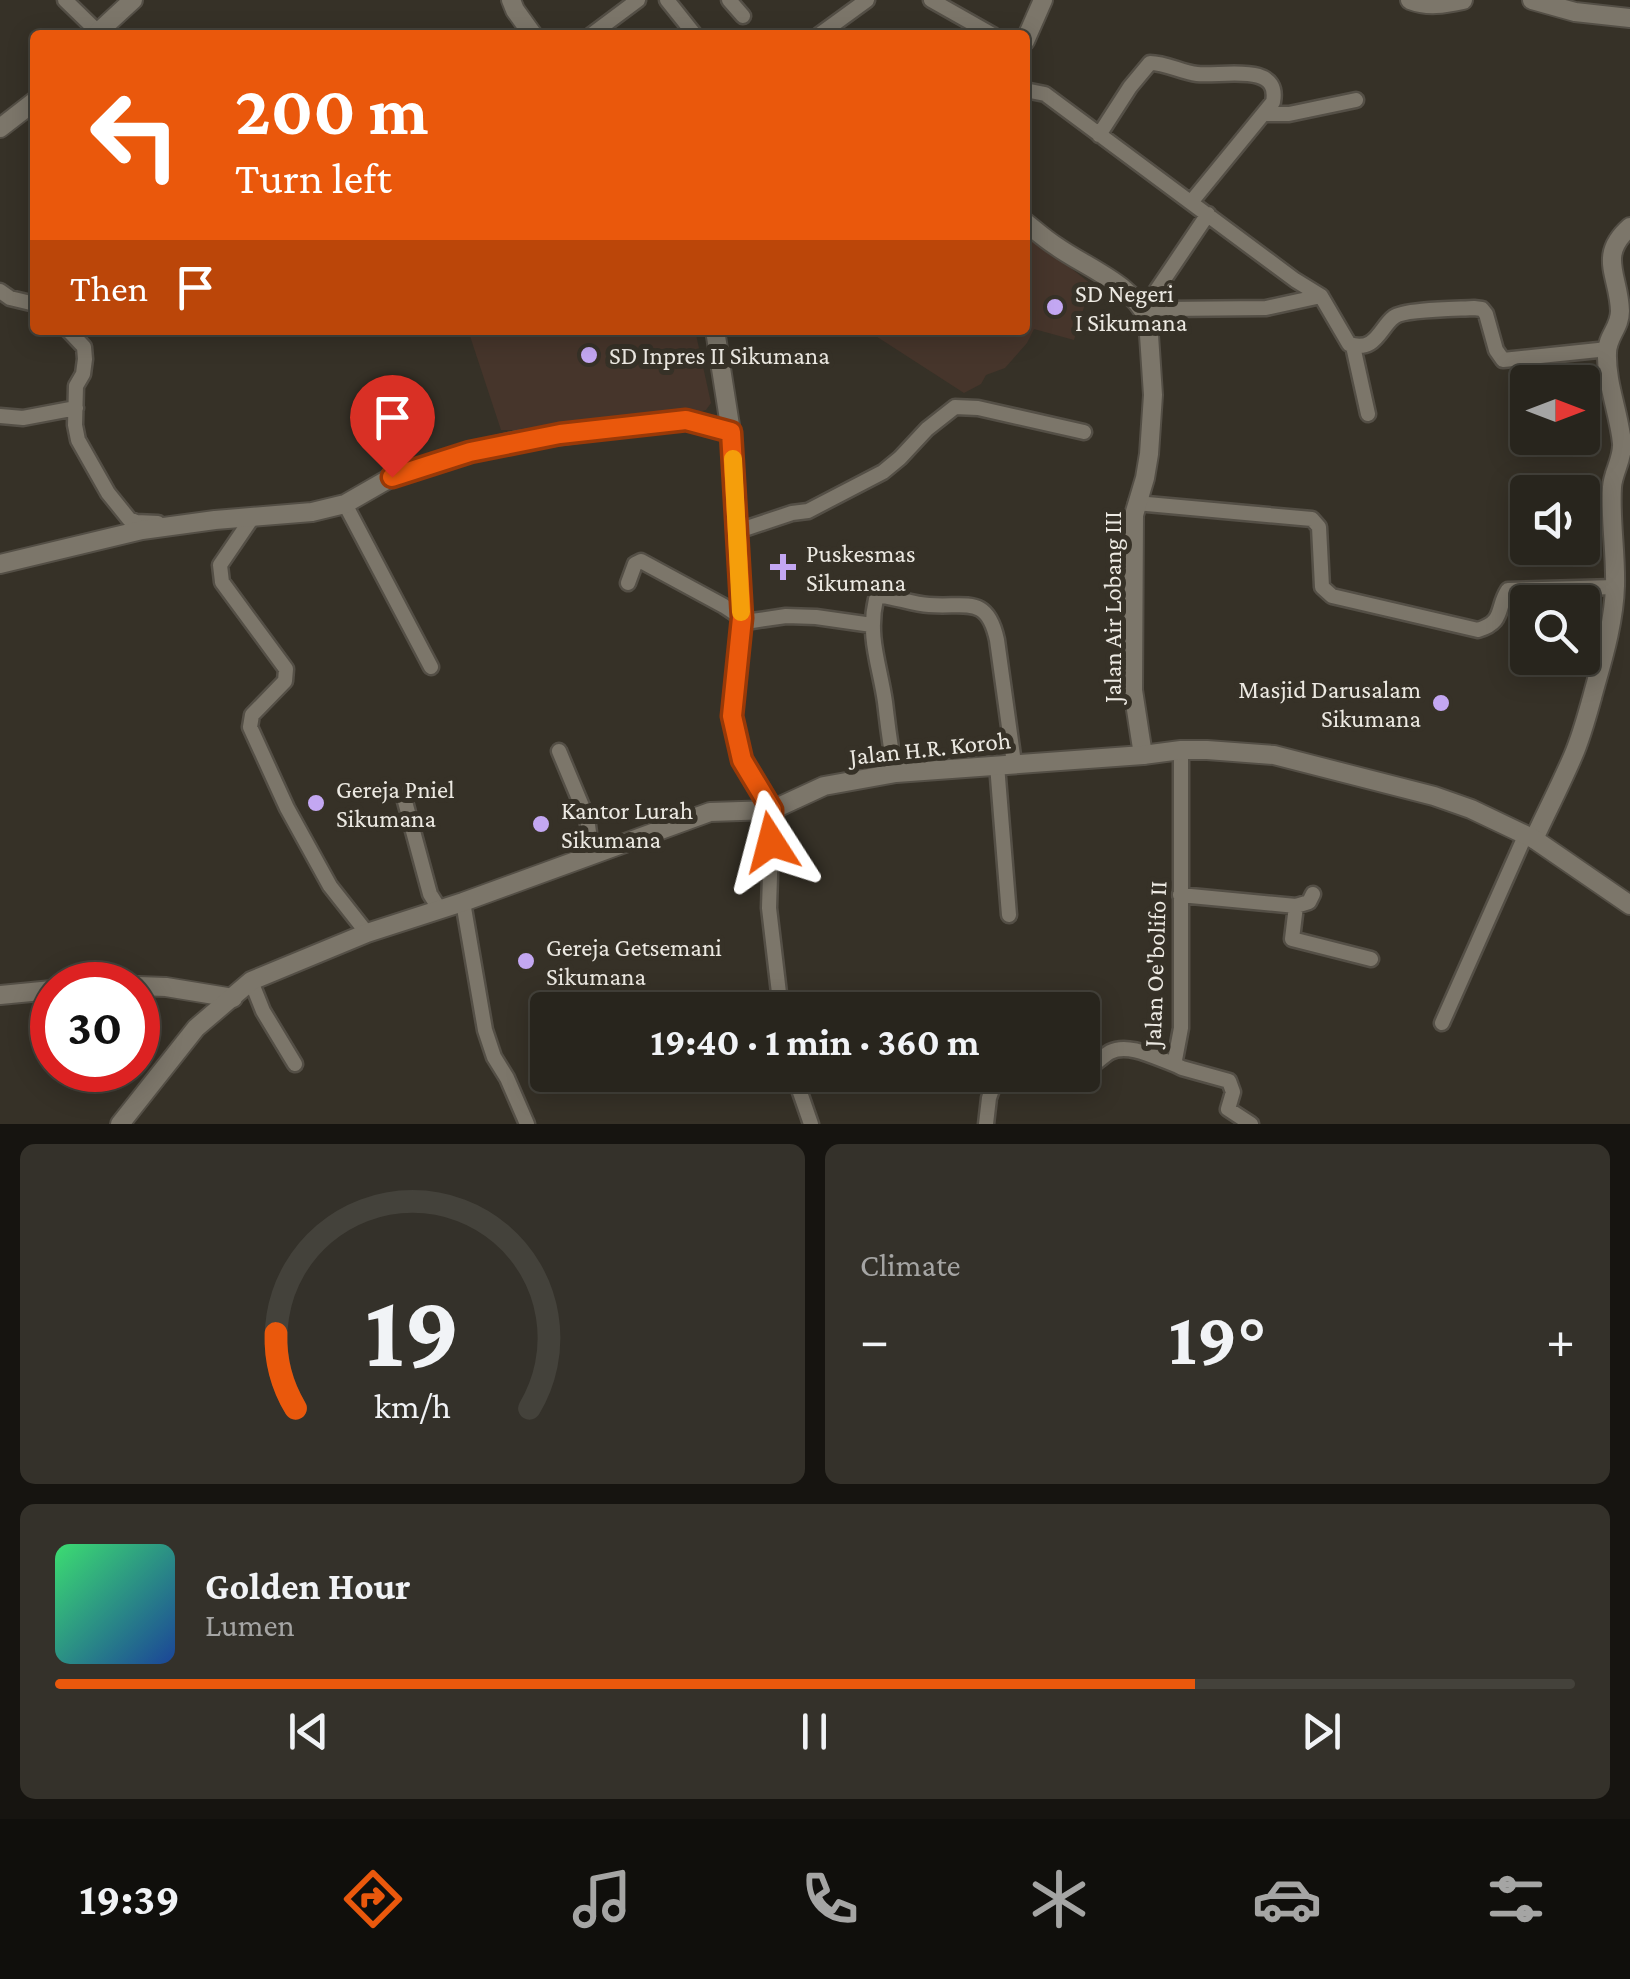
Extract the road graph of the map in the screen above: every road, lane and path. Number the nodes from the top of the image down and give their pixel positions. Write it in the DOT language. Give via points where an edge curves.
graph roads {
  1 [pos="65,0"];
  2 [pos="510,0"];
  3 [pos="638,0"];
  4 [pos="667,0"];
  5 [pos="729,0"];
  6 [pos="867,0"];
  7 [pos="931,0"];
  8 [pos="1043,0"];
  9 [pos="1410,0"];
  10 [pos="1463,0"];
  11 [pos="1532,0"];
  12 [pos="127,2"];
  13 [pos="1575,6"];
  14 [pos="743,16"];
  15 [pos="1630,18"];
  16 [pos="93,30"];
  17 [pos="101,30"];
  18 [pos="530,30"];
  19 [pos="598,30"];
  20 [pos="692,30"];
  21 [pos="827,30"];
  22 [pos="984,30"];
  23 [pos="1030,30"];
  24 [pos="1030,91"];
  25 [pos="1356,100"];
  26 [pos="30,105"];
  27 [pos="1265,114"];
  28 [pos="0,128"];
  29 [pos="1100,135"];
  30 [pos="1192,202"];
  31 [pos="1208,214"];
  32 [pos="1030,226"];
  33 [pos="1630,227"];
  34 [pos="0,291"];
  35 [pos="1321,296"];
  36 [pos="30,303"];
  37 [pos="1144,308"];
  38 [pos="73,335"];
  39 [pos="716,335"];
  40 [pos="1353,346"];
  41 [pos="1608,348"];
  42 [pos="76,408"];
  43 [pos="1368,414"];
  44 [pos="0,416"];
  45 [pos="731,432"];
  46 [pos="1084,432"];
  47 [pos="1136,503"];
  48 [pos="345,504"];
  49 [pos="252,518"];
  50 [pos="184,526"];
  51 [pos="738,531"];
  52 [pos="0,564"];
  53 [pos="628,583"];
  54 [pos="1619,599"];
  55 [pos="742,618"];
  56 [pos="872,625"];
  57 [pos="430,667"];
  58 [pos="1182,750"];
  59 [pos="559,751"];
  60 [pos="1143,755"];
  61 [pos="1006,764"];
  62 [pos="896,773"];
  63 [pos="403,794"];
  64 [pos="772,810"];
  65 [pos="1530,837"];
  66 [pos="592,854"];
  67 [pos="1313,894"];
  68 [pos="1180,895"];
  69 [pos="463,902"];
  70 [pos="1630,905"];
  71 [pos="1296,906"];
  72 [pos="440,910"];
  73 [pos="1009,916"];
  74 [pos="366,933"];
  75 [pos="1371,959"];
  76 [pos="251,982"];
  77 [pos="160,987"];
  78 [pos="30,992"];
  79 [pos="779,992"];
  80 [pos="0,995"];
  81 [pos="233,998"];
  82 [pos="1442,1023"];
  83 [pos="1100,1060"];
  84 [pos="296,1064"];
  85 [pos="1176,1066"];
  86 [pos="800,1092"];
  87 [pos="992,1092"];
  88 [pos="1228,1110"];
  89 [pos="120,1124"];
  90 [pos="527,1124"];
  91 [pos="811,1124"];
  92 [pos="986,1124"];
  93 [pos="1220,1124"];
  94 [pos="1251,1124"];
  1 -- 16 [label="street"];
  2 -- 18 [label="street"];
  3 -- 19 [label="street"];
  4 -- 20 [label="street"];
  5 -- 14 [label="street"];
  6 -- 21 [label="street"];
  7 -- 22 [label="street"];
  8 -- 23 [label="street"];
  9 -- 10 [label="street"];
  11 -- 13 [label="street"];
  12 -- 17 [label="street"];
  13 -- 15 [label="street"];
  24 -- 29 [label="street" via="1045,94"];
  25 -- 27 [label="street"];
  26 -- 28 [label="street"];
  27 -- 29 [label="street" via="1275,92 1265,78 1192,74 1154,62"];
  27 -- 30 [label="street"];
  29 -- 30 [label="street"];
  30 -- 31 [label="street"];
  31 -- 35 [label="street"];
  31 -- 37 [label="street"];
  32 -- 37 [label="street"];
  33 -- 41 [label="street" via="1612,249 1620,316"];
  34 -- 36 [label="street"];
  35 -- 37 [label="street" via="1266,308"];
  35 -- 40 [label="street"];
  37 -- 47 [label="street, Jalan Air Lobang III" via="1153,395 1149,454"];
  38 -- 42 [label="street" via="86,359"];
  39 -- 45 [label="street"];
  40 -- 41 [label="street" via="1373,340 1403,313 1474,308 1486,314 1504,360"];
  40 -- 43 [label="street"];
  41 -- 54 [label="street" via="1622,443 1612,488"];
  42 -- 44 [label="street"];
  42 -- 50 [label="street" via="78,440 129,520"];
  45 -- 48 [label="street" via="686,420 517,442 392,477"];
  45 -- 51 [label="street"];
  46 -- 51 [label="street" via="955,407 883,472 808,511"];
  47 -- 54 [label="street" via="1312,519 1319,526 1322,588 1332,596 1478,630 1493,624 1508,590"];
  47 -- 60 [label="street, Jalan Air Lobang III" via="1133,690"];
  48 -- 49 [label="street"];
  48 -- 57 [label="street"];
  49 -- 50 [label="street"];
  49 -- 74 [label="street" via="219,573 287,676 250,727 286,808"];
  50 -- 52 [label="street"];
  51 -- 55 [label="street"];
  53 -- 55 [label="street" via="641,561"];
  54 -- 65 [label="street" via="1573,757"];
  55 -- 56 [label="street" via="816,616"];
  55 -- 64 [label="street" via="735,732 742,760"];
  56 -- 61 [label="street" via="882,596 982,608 997,640"];
  56 -- 62 [label="street"];
  58 -- 60 [label="street, Jalan H.R. Koroh"];
  58 -- 65 [label="street, Jalan H.R. Koroh" via="1274,755 1324,766 1434,796"];
  58 -- 68 [label="street, Jalan Oe'bolifo II"];
  59 -- 66 [label="street" via="586,818"];
  60 -- 61 [label="street, Jalan H.R. Koroh"];
  61 -- 62 [label="street, Jalan H.R. Koroh"];
  61 -- 73 [label="street"];
  62 -- 64 [label="street, Jalan H.R. Koroh" via="824,786"];
  63 -- 72 [label="street"];
  64 -- 66 [label="street, Jalan H.R. Koroh" via="710,812"];
  64 -- 79 [label="street" via="769,908"];
  65 -- 70 [label="street, Jalan H.R. Koroh"];
  65 -- 82 [label="street"];
  66 -- 69 [label="street, Jalan H.R. Koroh"];
  67 -- 71 [label="street"];
  68 -- 71 [label="street"];
  68 -- 85 [label="street, Jalan Oe'bolifo II"];
  69 -- 72 [label="street, Jalan H.R. Koroh"];
  69 -- 90 [label="street" via="484,1030"];
  71 -- 75 [label="street" via="1292,938"];
  72 -- 74 [label="street, Jalan H.R. Koroh"];
  74 -- 76 [label="street, Jalan H.R. Koroh"];
  76 -- 81 [label="street, Jalan H.R. Koroh"];
  76 -- 84 [label="street"];
  77 -- 81 [label="street"];
  78 -- 80 [label="street"];
  81 -- 89 [label="street, Jalan H.R. Koroh" via="196,1028"];
  83 -- 85 [label="street" via="1121,1049"];
  85 -- 88 [label="street, Jalan Oe'bolifo II" via="1229,1081"];
  86 -- 91 [label="street"];
  87 -- 92 [label="street"];
  88 -- 93 [label="street"];
  88 -- 94 [label="street"];
}
